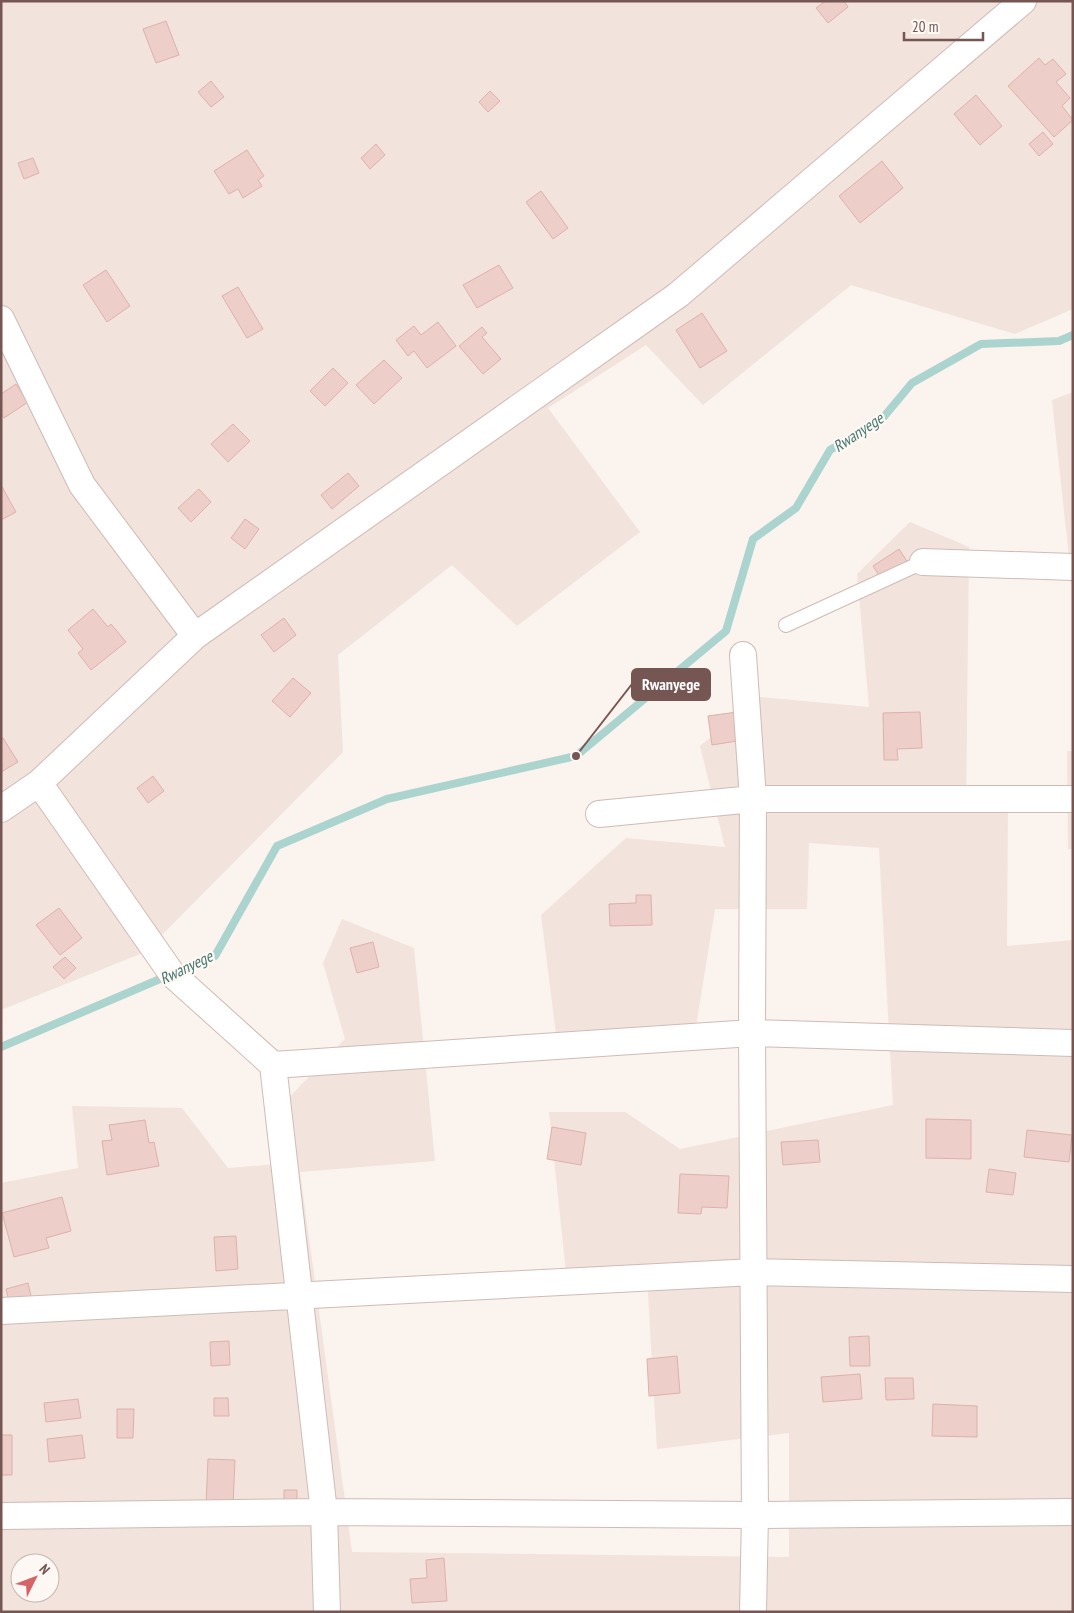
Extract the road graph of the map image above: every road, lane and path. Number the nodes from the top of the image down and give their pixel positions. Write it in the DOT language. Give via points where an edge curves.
graph roads {
  1 [pos="1023,1"];
  2 [pos="1,319"];
  3 [pos="923,562"];
  4 [pos="1073,567"];
  5 [pos="786,626"];
  6 [pos="194,636"];
  7 [pos="743,655"];
  8 [pos="39,783"];
  9 [pos="753,798"];
  10 [pos="1073,799"];
  11 [pos="1,810"];
  12 [pos="598,814"];
  13 [pos="752,1033"];
  14 [pos="1073,1043"];
  15 [pos="273,1065"];
  16 [pos="754,1272"];
  17 [pos="1073,1278"];
  18 [pos="299,1296"];
  19 [pos="1,1311"];
  20 [pos="324,1512"];
  21 [pos="1073,1512"];
  22 [pos="755,1515"];
  23 [pos="1,1516"];
  24 [pos="326,1612"];
  25 [pos="753,1612"];
  1 -- 6 [label="street" via="678,295"];
  2 -- 6 [label="street" via="82,485"];
  3 -- 4 [label="street"];
  3 -- 5 [label="lane"];
  6 -- 8 [label="street"];
  7 -- 9 [label="street"];
  8 -- 11 [label="street"];
  8 -- 15 [label="street" via="172,974"];
  9 -- 10 [label="street"];
  9 -- 12 [label="street"];
  9 -- 13 [label="street"];
  13 -- 14 [label="street"];
  13 -- 15 [label="street"];
  13 -- 16 [label="street"];
  15 -- 18 [label="street"];
  16 -- 17 [label="street"];
  16 -- 18 [label="street"];
  16 -- 22 [label="street"];
  18 -- 19 [label="street"];
  18 -- 20 [label="street"];
  20 -- 22 [label="street"];
  20 -- 23 [label="street"];
  20 -- 24 [label="street"];
  21 -- 22 [label="street"];
  22 -- 25 [label="street"];
}
